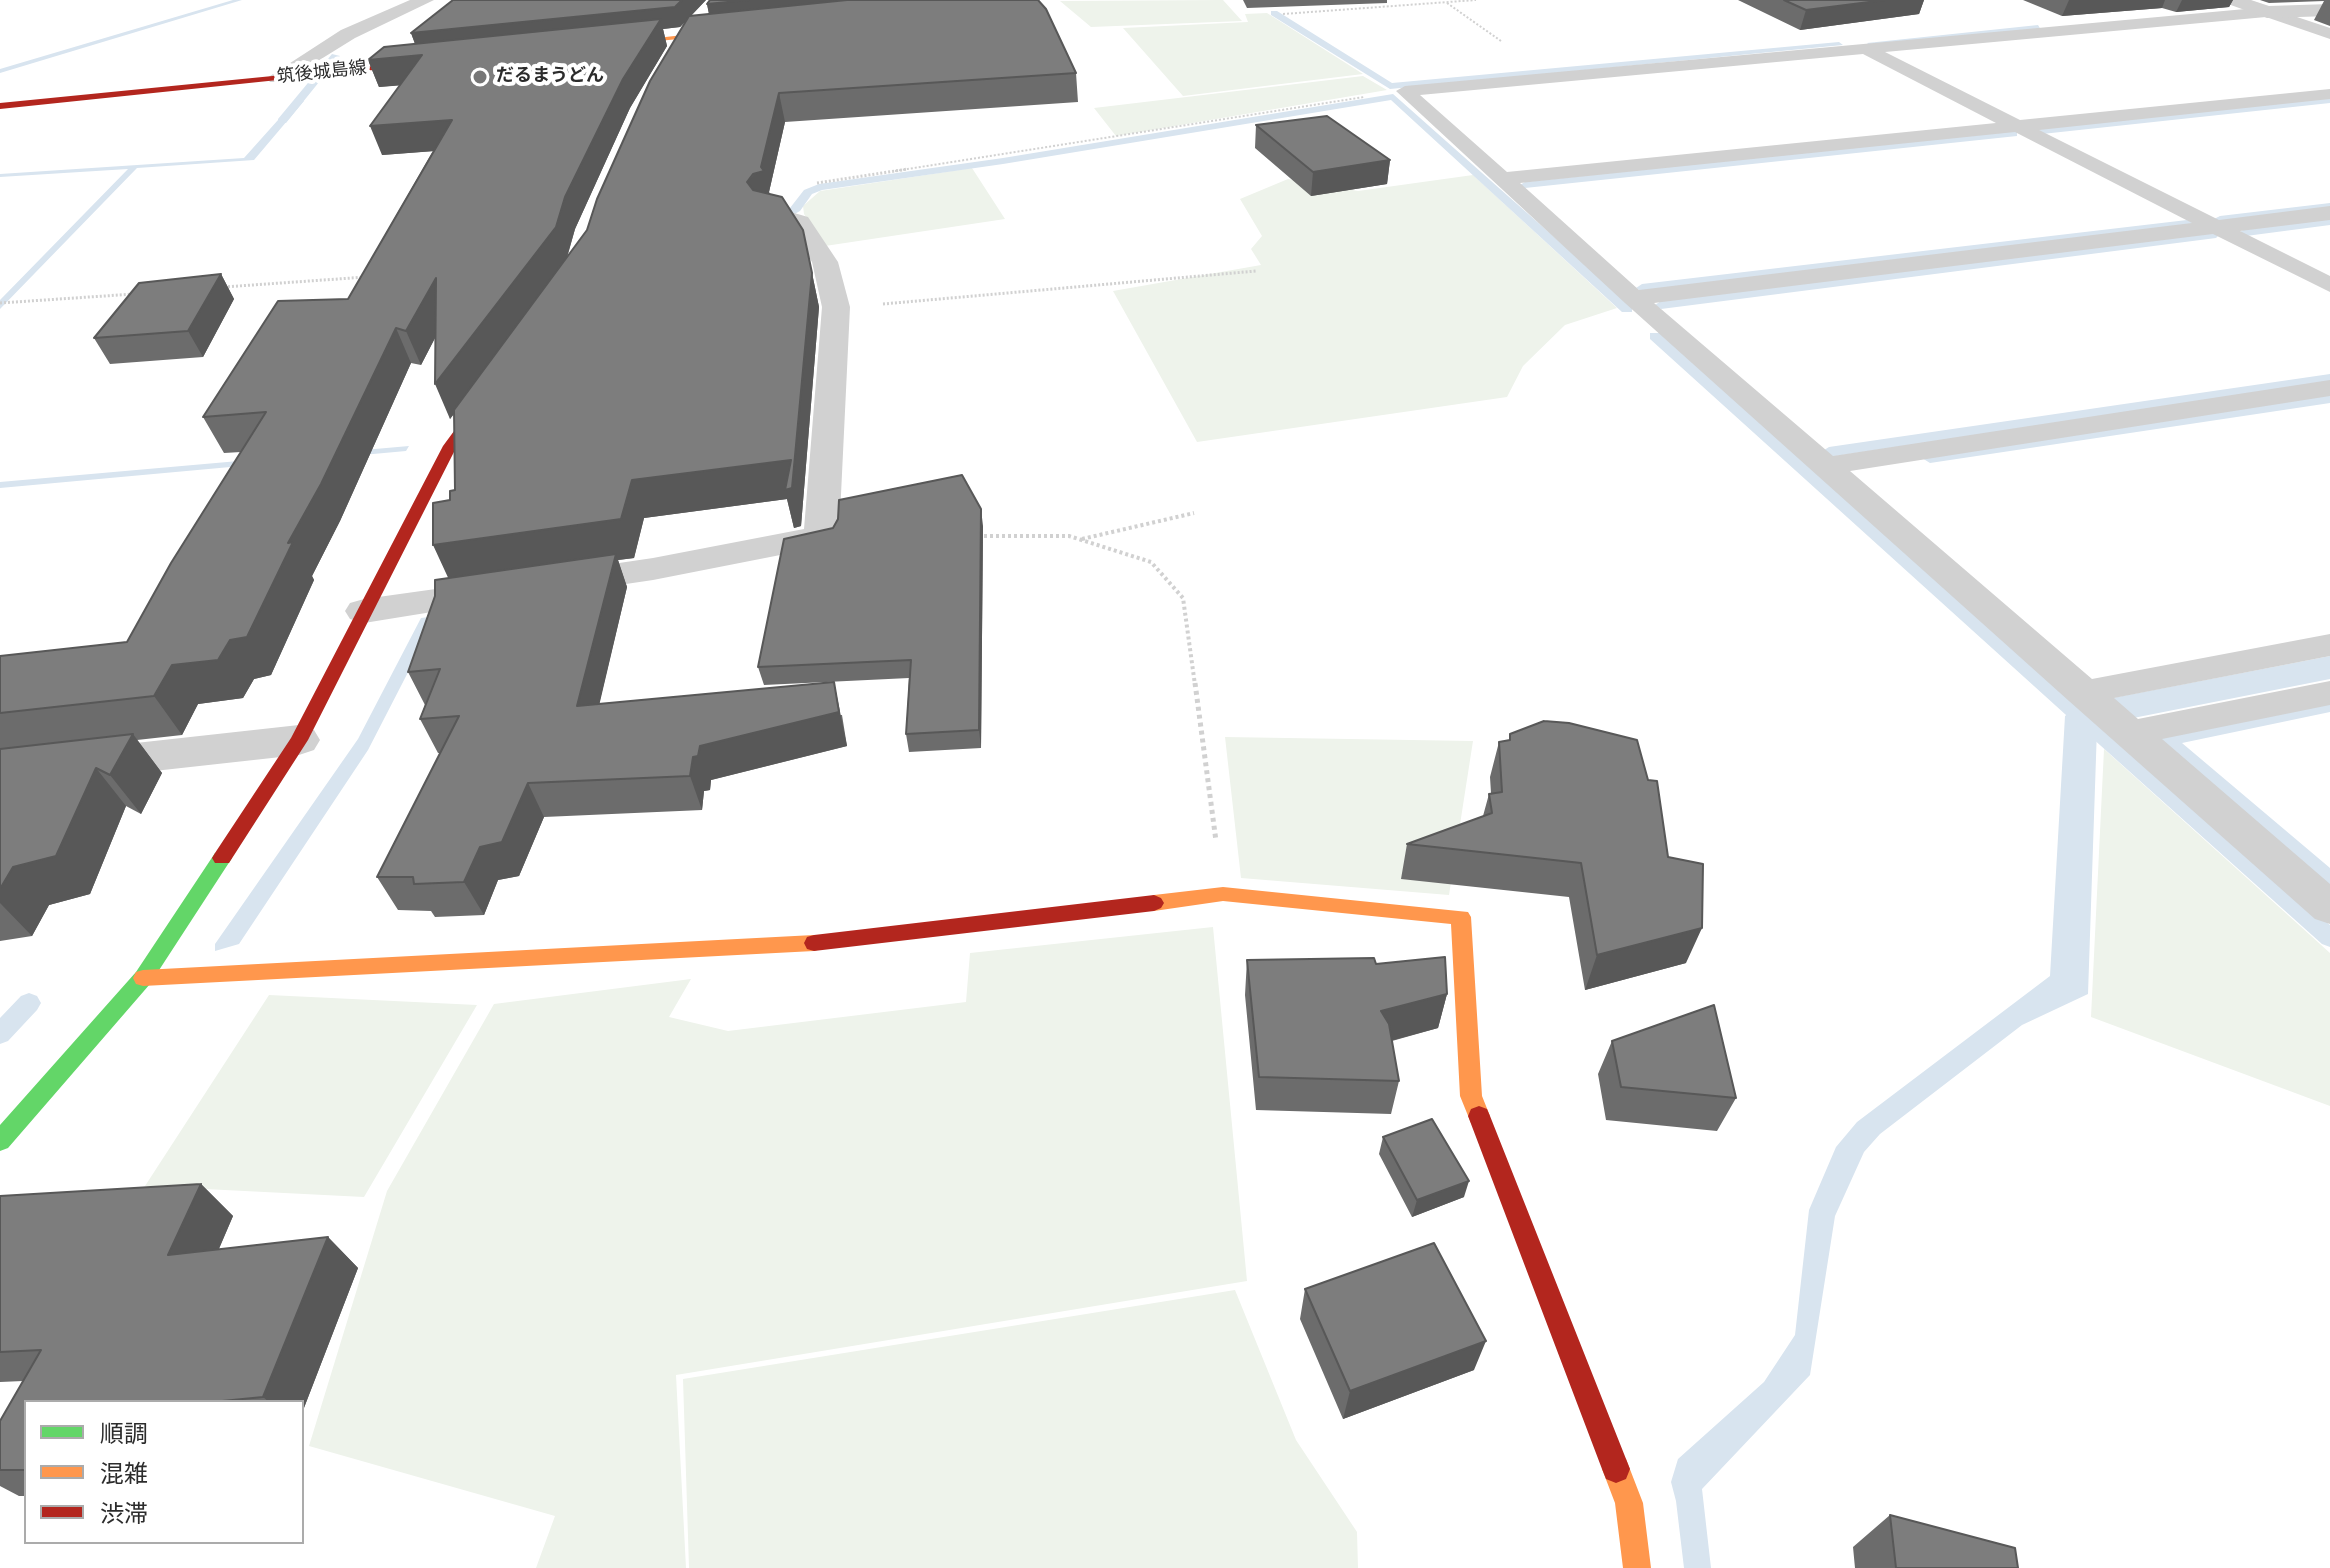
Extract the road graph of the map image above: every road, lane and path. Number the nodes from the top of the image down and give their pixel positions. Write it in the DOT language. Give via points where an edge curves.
graph roads {
  1 [pos="425,0"];
  2 [pos="1476,0"];
  3 [pos="2234,0"];
  4 [pos="1445,1"];
  5 [pos="2330,10"];
  6 [pos="2267,12"];
  7 [pos="1283,14"];
  8 [pos="702,18"];
  9 [pos="761,28"];
  10 [pos="2330,34"];
  11 [pos="686,36"];
  12 [pos="595,46"];
  13 [pos="1864,48"];
  14 [pos="673,59"];
  15 [pos="443,61"];
  16 [pos="277,78"];
  17 [pos="1405,91"];
  18 [pos="2330,94"];
  19 [pos="0,106"];
  20 [pos="2021,127"];
  21 [pos="1503,179"];
  22 [pos="2330,213"];
  23 [pos="770,214"];
  24 [pos="2215,227"];
  25 [pos="1256,271"];
  26 [pos="378,276"];
  27 [pos="2330,285"];
  28 [pos="220,287"];
  29 [pos="142,293"];
  30 [pos="1634,298"];
  31 [pos="0,303"];
  32 [pos="836,307"];
  33 [pos="503,372"];
  34 [pos="2330,388"];
  35 [pos="1826,466"];
  36 [pos="1194,513"];
  37 [pos="976,536"];
  38 [pos="1079,539"];
  39 [pos="364,611"];
  40 [pos="2330,645"];
  41 [pos="2082,693"];
  42 [pos="2330,693"];
  43 [pos="2131,733"];
  44 [pos="299,740"];
  45 [pos="0,773"];
  46 [pos="1223,894"];
  47 [pos="2330,908"];
  48 [pos="143,978"];
  49 [pos="0,1141"];
  50 [pos="1637,1568"];
  1 -- 16 [label="street" via="348,34"];
  2 -- 4 [label="path"];
  3 -- 6 [label="street"];
  4 -- 7 [label="path"];
  5 -- 6 [label="street"];
  6 -- 10 [label="lane"];
  6 -- 13 [label="lane"];
  8 -- 11 [label="street"];
  9 -- 11 [label="street"];
  11 -- 12 [label="street"];
  11 -- 14 [label="street"];
  13 -- 17 [label="lane"];
  13 -- 20 [label="lane"];
  15 -- 16 [label="street, 筑後城島線"];
  16 -- 19 [label="street, 筑後城島線"];
  17 -- 21 [label="lane"];
  17 -- 23 [label="path" via="800,185"];
  18 -- 20 [label="lane"];
  20 -- 21 [label="lane"];
  20 -- 24 [label="lane"];
  21 -- 30 [label="lane"];
  22 -- 24 [label="lane"];
  23 -- 32 [label="street" via="799,222 825,262"];
  24 -- 27 [label="lane"];
  24 -- 30 [label="lane"];
  25 -- 32 [label="path"];
  26 -- 28 [label="path"];
  29 -- 31 [label="path"];
  30 -- 35 [label="lane"];
  32 -- 39 [label="street" via="821,536 653,569"];
  33 -- 39 [label="street" via="450,446"];
  34 -- 35 [label="lane"];
  35 -- 41 [label="lane"];
  36 -- 38 [label="path"];
  37 -- 38 [label="path"];
  38 -- 46 [label="path" via="1151,562 1183,598"];
  39 -- 44 [label="street"];
  40 -- 41 [label="lane"];
  41 -- 43 [label="lane"];
  42 -- 43 [label="lane"];
  43 -- 47 [label="lane"];
  44 -- 45 [label="street"];
  44 -- 48 [label="street"];
  46 -- 48 [label="street" via="837,942"];
  46 -- 50 [label="street" via="1461,917 1471,1096 1629,1503"];
  48 -- 49 [label="street"];
}
